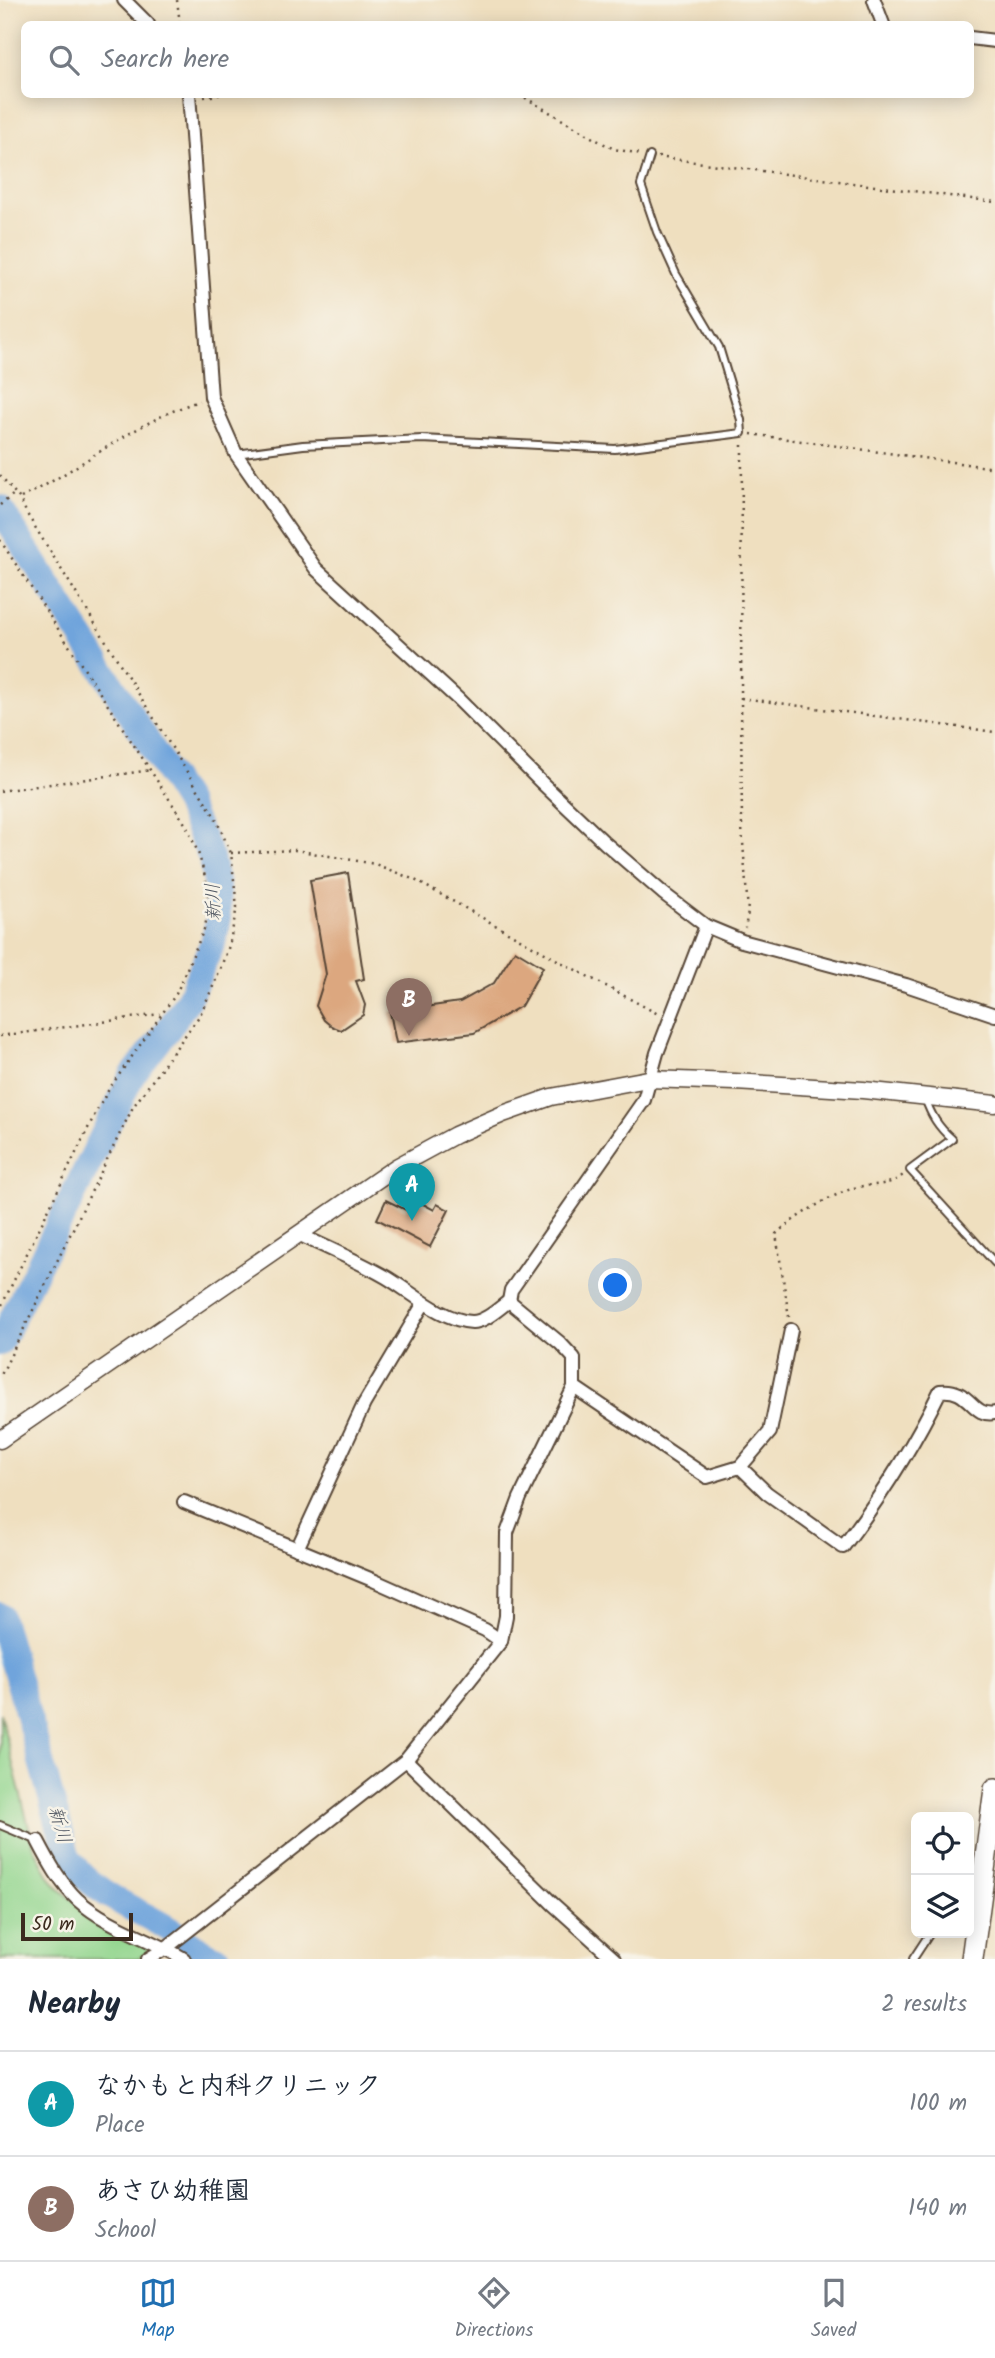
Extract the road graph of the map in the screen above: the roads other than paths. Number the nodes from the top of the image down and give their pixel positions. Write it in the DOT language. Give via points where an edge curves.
graph roads {
  1 [pos="124,0"];
  2 [pos="874,0"];
  3 [pos="145,21"];
  4 [pos="882,21"];
  5 [pos="974,38"];
  6 [pos="995,41"];
  7 [pos="190,98"];
  8 [pos="650,156"];
  9 [pos="236,454"];
  10 [pos="706,926"];
  11 [pos="995,1014"];
  12 [pos="648,1079"];
  13 [pos="925,1097"];
  14 [pos="995,1104"];
  15 [pos="298,1234"];
  16 [pos="995,1263"];
  17 [pos="509,1301"];
  18 [pos="424,1303"];
  19 [pos="791,1330"];
  20 [pos="574,1387"];
  21 [pos="995,1413"];
  22 [pos="0,1440"];
  23 [pos="740,1467"];
  24 [pos="184,1502"];
  25 [pos="297,1549"];
  26 [pos="501,1641"];
  27 [pos="406,1760"];
  28 [pos="995,1789"];
  29 [pos="0,1825"];
  30 [pos="38,1841"];
  31 [pos="985,1867"];
  32 [pos="927,1938"];
  33 [pos="175,1942"];
  34 [pos="148,1959"];
  35 [pos="184,1959"];
  36 [pos="614,1959"];
  37 [pos="913,1959"];
  38 [pos="972,1959"];
  1 -- 3 [label="street"];
  2 -- 4 [label="street"];
  5 -- 6 [label="street"];
  7 -- 9 [label="street" via="211,397"];
  8 -- 9 [label="lane" via="641,185 676,274 719,347 742,433 615,449 422,439"];
  9 -- 10 [label="street" via="316,569 605,842"];
  10 -- 11 [label="street" via="742,941"];
  10 -- 12 [label="street"];
  12 -- 13 [label="street"];
  12 -- 15 [label="street" via="551,1097 455,1135 396,1167"];
  12 -- 17 [label="street" via="643,1100 511,1290"];
  13 -- 14 [label="street"];
  13 -- 16 [label="lane" via="936,1121 952,1139 910,1170"];
  15 -- 18 [label="street" via="389,1279"];
  15 -- 22 [label="street"];
  17 -- 18 [label="street" via="475,1322 462,1321"];
  17 -- 20 [label="street" via="574,1358"];
  18 -- 25 [label="street" via="364,1404"];
  19 -- 23 [label="street" via="770,1432"];
  20 -- 23 [label="street" via="708,1477"];
  20 -- 26 [label="street" via="507,1533 506,1616"];
  21 -- 23 [label="street" via="976,1409 952,1390 940,1391 880,1498 843,1547 767,1493"];
  24 -- 25 [label="street"];
  25 -- 26 [label="street"];
  26 -- 27 [label="street"];
  27 -- 33 [label="street"];
  27 -- 36 [label="street"];
  28 -- 31 [label="highway"];
  29 -- 30 [label="lane"];
  30 -- 33 [label="street" via="58,1878 79,1901 113,1923"];
  31 -- 38 [label="highway"];
  32 -- 37 [label="lane"];
  33 -- 34 [label="street"];
  33 -- 35 [label="street"];
}
